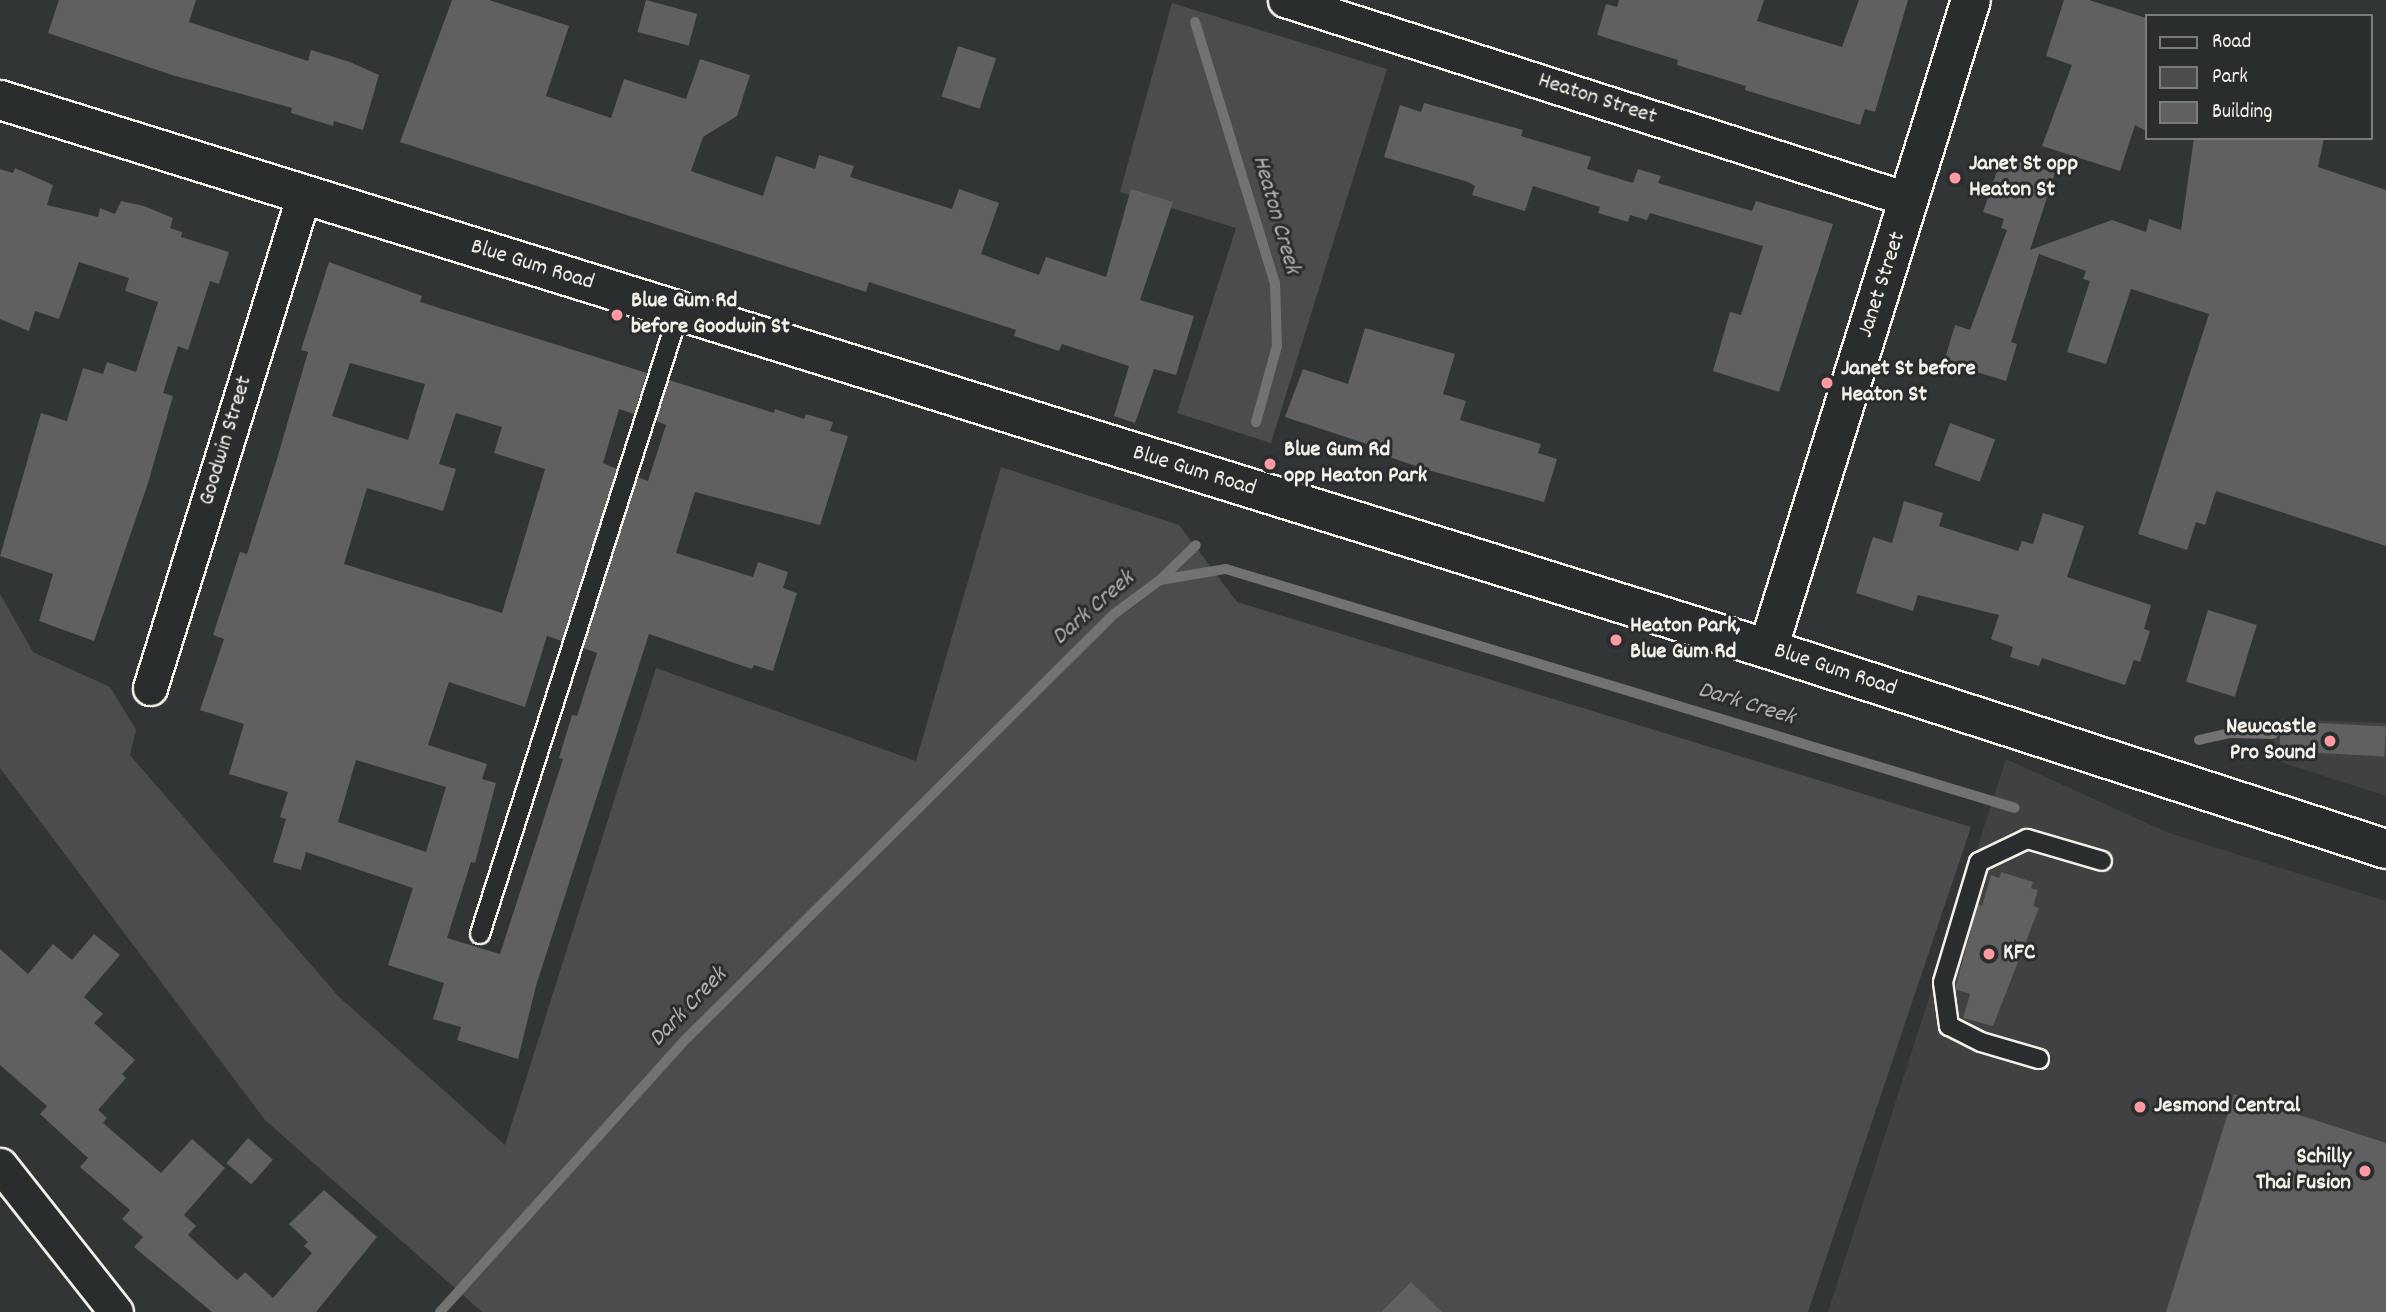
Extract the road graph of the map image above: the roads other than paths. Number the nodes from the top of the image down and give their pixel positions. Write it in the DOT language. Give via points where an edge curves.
graph roads {
  1 [pos="1285,0"];
  2 [pos="1971,0"];
  3 [pos="1347,9"];
  4 [pos="0,100"];
  5 [pos="304,194"];
  6 [pos="1910,200"];
  7 [pos="679,312"];
  8 [pos="1768,649"];
  9 [pos="150,688"];
  10 [pos="2386,849"];
  11 [pos="2102,860"];
  12 [pos="480,933"];
  13 [pos="2039,1059"];
  14 [pos="0,1165"];
  15 [pos="116,1312"];
  1 -- 3 [label="street, Heaton Street"];
  2 -- 6 [label="main road, Janet Street"];
  3 -- 6 [label="street, Heaton Street"];
  4 -- 5 [label="main road, Blue Gum Road"];
  5 -- 7 [label="main road, Blue Gum Road"];
  5 -- 9 [label="street, Goodwin Street"];
  6 -- 8 [label="main road, Janet Street"];
  7 -- 8 [label="main road, Blue Gum Road"];
  7 -- 12 [label="lane"];
  8 -- 10 [label="main road, Blue Gum Road"];
  11 -- 13 [label="lane" via="2027,838 1979,862 1943,982 1949,1026 1981,1042"];
  14 -- 15 [label="street"];
}
